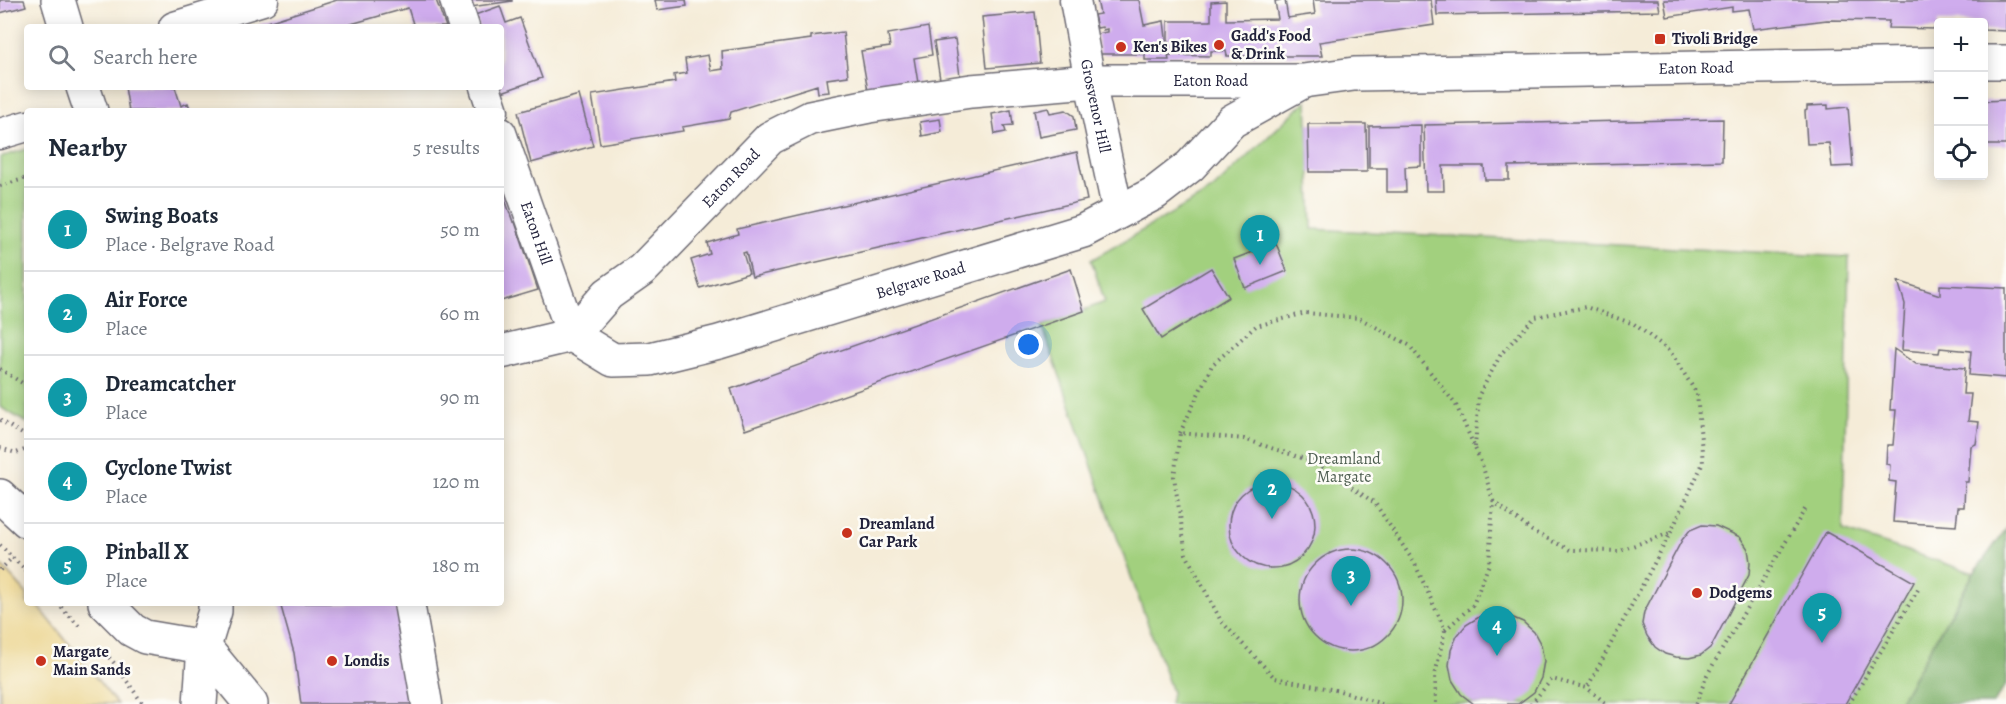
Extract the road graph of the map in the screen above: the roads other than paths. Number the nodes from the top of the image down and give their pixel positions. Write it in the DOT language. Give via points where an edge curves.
graph roads {
  1 [pos="58,0"];
  2 [pos="263,0"];
  3 [pos="454,0"];
  4 [pos="1075,0"];
  5 [pos="65,24"];
  6 [pos="184,24"];
  7 [pos="463,24"];
  8 [pos="1988,62"];
  9 [pos="2006,62"];
  10 [pos="1934,64"];
  11 [pos="1090,81"];
  12 [pos="1303,81"];
  13 [pos="486,90"];
  14 [pos="492,108"];
  15 [pos="24,127"];
  16 [pos="0,134"];
  17 [pos="504,142"];
  18 [pos="1118,212"];
  19 [pos="572,335"];
  20 [pos="504,351"];
  21 [pos="0,496"];
  22 [pos="24,518"];
  23 [pos="108,606"];
  24 [pos="215,606"];
  25 [pos="410,606"];
  26 [pos="204,647"];
  27 [pos="200,704"];
  28 [pos="251,704"];
  29 [pos="427,704"];
  1 -- 5 [label="main road"];
  2 -- 6 [label="street"];
  3 -- 7 [label="street"];
  4 -- 11 [label="street, Grosvenor Hill"];
  8 -- 9 [label="main road"];
  10 -- 12 [label="main road, Eaton Road" via="1354,74"];
  11 -- 12 [label="main road, Eaton Road"];
  11 -- 18 [label="street, Grosvenor Hill"];
  11 -- 19 [label="main road, Eaton Road" via="972,91 810,118 770,138 642,270 608,294"];
  12 -- 18 [label="main road, Belgrave Road" via="1232,121 1190,166 1155,193"];
  13 -- 14 [label="street"];
  15 -- 16 [label="street"];
  17 -- 19 [label="street, Eaton Hill"];
  18 -- 19 [label="main road, Belgrave Road" via="1083,231 719,342 650,359 613,360"];
  19 -- 20 [label="main road"];
  21 -- 22 [label="main road"];
  23 -- 26 [label="main road" via="145,637"];
  24 -- 26 [label="main road"];
  25 -- 29 [label="street"];
  26 -- 27 [label="main road"];
  26 -- 28 [label="main road"];
}
